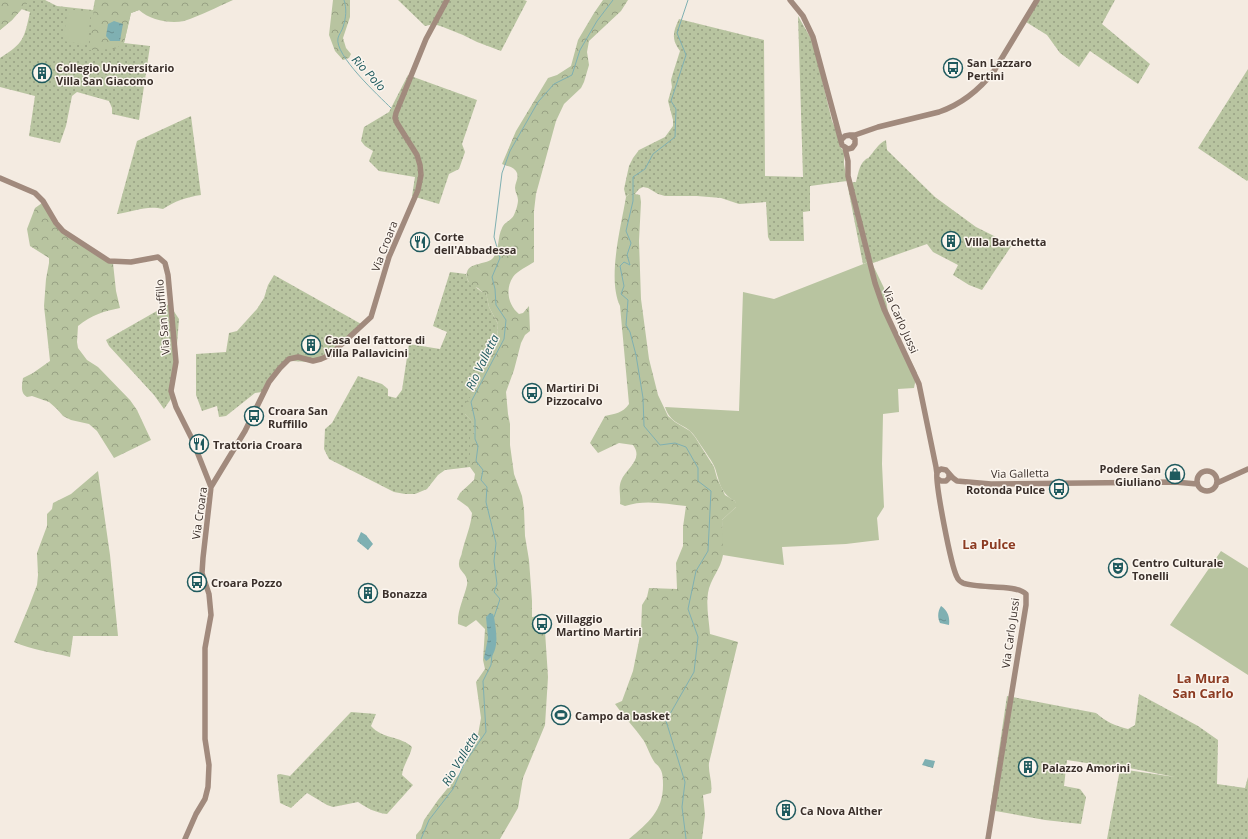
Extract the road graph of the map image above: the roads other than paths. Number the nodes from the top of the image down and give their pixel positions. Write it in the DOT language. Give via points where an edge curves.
graph roads {
  1 [pos="447,0"];
  2 [pos="790,0"];
  3 [pos="1038,0"];
  4 [pos="837,126"];
  5 [pos="871,129"];
  6 [pos="849,135"];
  7 [pos="842,139"];
  8 [pos="853,146"];
  9 [pos="845,148"];
  10 [pos="848,161"];
  11 [pos="0,178"];
  12 [pos="935,462"];
  13 [pos="943,469"];
  14 [pos="1248,469"];
  15 [pos="950,474"];
  16 [pos="937,476"];
  17 [pos="1197,476"];
  18 [pos="1216,476"];
  19 [pos="1230,476"];
  20 [pos="954,479"];
  21 [pos="945,481"];
  22 [pos="1184,482"];
  23 [pos="1217,483"];
  24 [pos="1197,484"];
  25 [pos="211,487"];
  26 [pos="938,488"];
  27 [pos="185,839"];
  28 [pos="988,839"];
  1 -- 25 [label="street, Via Croara" via="426,39 396,113 397,123 417,155 421,175 418,190 389,256 371,317 330,355 312,361 289,359 280,368 269,382 245,431"];
  2 -- 4 [label="street" via="803,16 814,37"];
  3 -- 5 [label="street" via="994,71 970,95 939,112"];
  4 -- 6 [label="street"];
  4 -- 7 [label="street"];
  5 -- 6 [label="street"];
  5 -- 8 [label="street" via="860,136"];
  6 -- 7 [label="street"];
  6 -- 8 [label="street" via="854,139"];
  7 -- 9 [label="street" via="842,146"];
  8 -- 9 [label="street"];
  8 -- 10 [label="street, Via Carlo Jussi"];
  9 -- 10 [label="street, Via Carlo Jussi"];
  10 -- 12 [label="street, Via Carlo Jussi" via="848,176 875,284 919,384"];
  11 -- 25 [label="street, Via San Ruffillo" via="35,193 63,231 109,261 131,262 158,257 165,263 176,362 171,391"];
  12 -- 13 [label="street"];
  12 -- 16 [label="street, Via Carlo Jussi"];
  13 -- 15 [label="street"];
  13 -- 16 [label="street" via="939,470"];
  14 -- 19 [label="street"];
  15 -- 20 [label="street"];
  15 -- 21 [label="street"];
  16 -- 21 [label="street"];
  16 -- 26 [label="street, Via Carlo Jussi"];
  17 -- 18 [label="street" via="1210,471"];
  17 -- 22 [label="street, Via Galletta"];
  17 -- 24 [label="street"];
  18 -- 19 [label="street"];
  18 -- 23 [label="street"];
  19 -- 23 [label="street"];
  20 -- 21 [label="street, Via Galletta"];
  20 -- 22 [label="street, Via Galletta" via="961,482 991,484"];
  21 -- 26 [label="street"];
  22 -- 24 [label="street, Via Galletta"];
  23 -- 24 [label="street" via="1215,488 1209,491 1201,490"];
  25 -- 27 [label="street, Via Croara" via="202,563 211,615 205,648 204,739 209,765 208,787"];
  26 -- 28 [label="street, Via Carlo Jussi" via="957,578 964,584 1014,589 1024,592 1027,599"];
}
